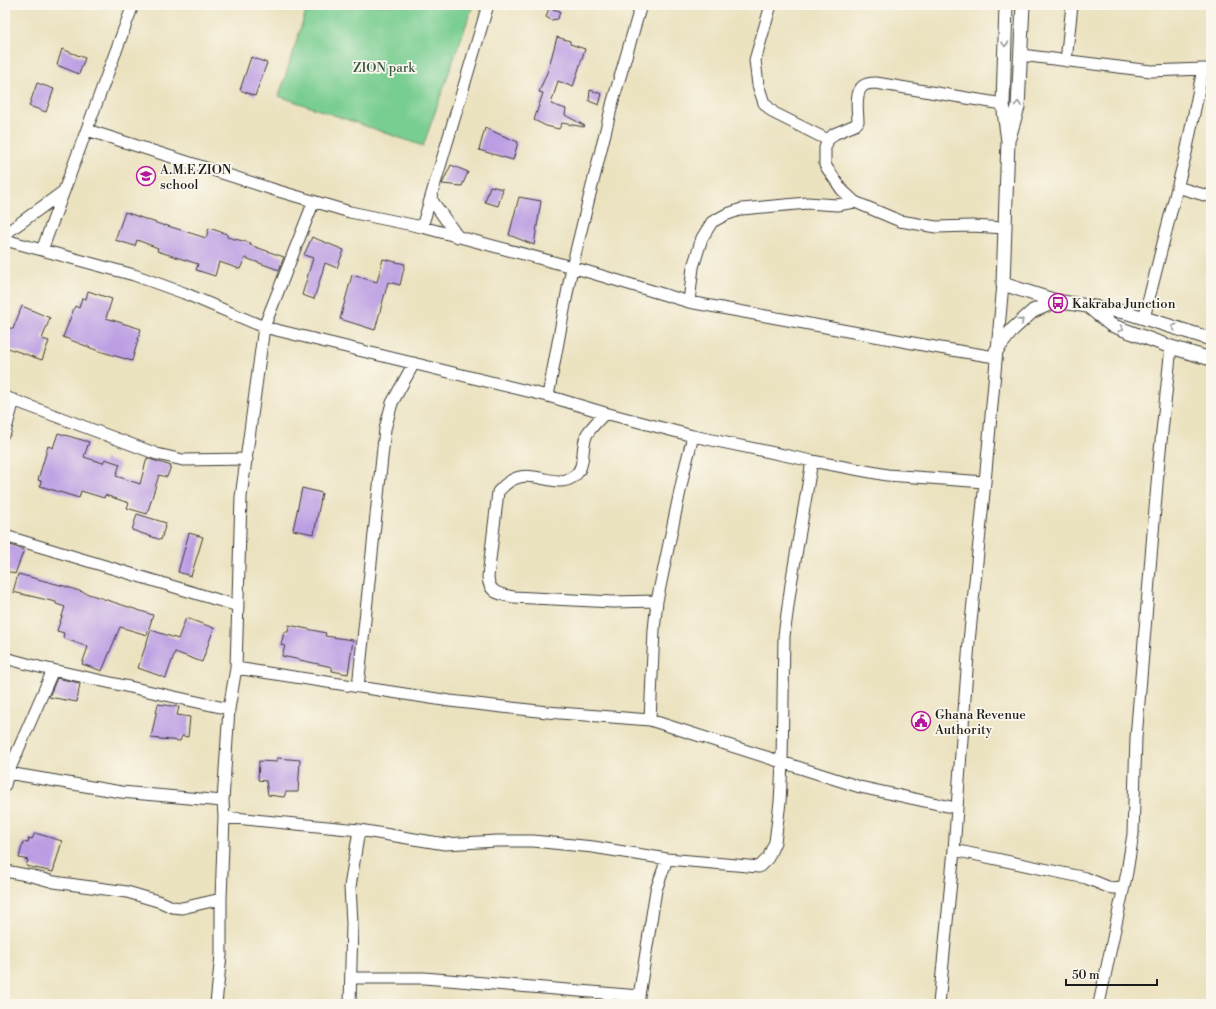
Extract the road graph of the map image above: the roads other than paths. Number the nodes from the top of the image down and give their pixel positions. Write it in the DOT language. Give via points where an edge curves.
graph roads {
  1 [pos="133,5"];
  2 [pos="488,5"];
  3 [pos="641,5"];
  4 [pos="771,5"];
  5 [pos="1006,5"];
  6 [pos="1023,5"];
  7 [pos="1072,5"];
  8 [pos="1021,55"];
  9 [pos="1066,61"];
  10 [pos="1207,69"];
  11 [pos="1003,104"];
  12 [pos="87,130"];
  13 [pos="828,140"];
  14 [pos="1008,141"];
  15 [pos="1177,187"];
  16 [pos="64,191"];
  17 [pos="1211,197"];
  18 [pos="431,199"];
  19 [pos="314,201"];
  20 [pos="854,202"];
  21 [pos="422,227"];
  22 [pos="1005,228"];
  23 [pos="5,234"];
  24 [pos="458,237"];
  25 [pos="5,240"];
  26 [pos="42,250"];
  27 [pos="572,267"];
  28 [pos="1002,284"];
  29 [pos="1056,301"];
  30 [pos="689,302"];
  31 [pos="1089,307"];
  32 [pos="1144,318"];
  33 [pos="264,327"];
  34 [pos="1211,339"];
  35 [pos="1170,346"];
  36 [pos="996,354"];
  37 [pos="1211,358"];
  38 [pos="414,363"];
  39 [pos="548,396"];
  40 [pos="9,398"];
  41 [pos="605,413"];
  42 [pos="5,432"];
  43 [pos="693,436"];
  44 [pos="247,459"];
  45 [pos="812,461"];
  46 [pos="985,482"];
  47 [pos="5,536"];
  48 [pos="657,601"];
  49 [pos="238,606"];
  50 [pos="5,658"];
  51 [pos="236,668"];
  52 [pos="53,670"];
  53 [pos="358,687"];
  54 [pos="229,709"];
  55 [pos="650,720"];
  56 [pos="782,763"];
  57 [pos="8,773"];
  58 [pos="5,786"];
  59 [pos="223,801"];
  60 [pos="956,808"];
  61 [pos="224,817"];
  62 [pos="359,830"];
  63 [pos="954,850"];
  64 [pos="667,859"];
  65 [pos="5,871"];
  66 [pos="1124,885"];
  67 [pos="221,899"];
  68 [pos="351,978"];
  69 [pos="639,1000"];
  70 [pos="216,1004"];
  71 [pos="350,1004"];
  72 [pos="939,1004"];
  73 [pos="1099,1004"];
  1 -- 12 [label="street"];
  2 -- 18 [label="street"];
  3 -- 27 [label="street" via="613,101"];
  4 -- 13 [label="street" via="755,60 758,85 764,103 774,113"];
  5 -- 11 [label="street, one-way"];
  6 -- 8 [label="street"];
  7 -- 9 [label="street"];
  8 -- 9 [label="street"];
  14 -- 8 [label="street, one-way" via="1018,107"];
  9 -- 10 [label="street" via="1151,71"];
  10 -- 15 [label="street"];
  11 -- 13 [label="street" via="876,83 867,84 862,87 857,100 858,122 834,134"];
  11 -- 14 [label="street"];
  12 -- 16 [label="street"];
  12 -- 19 [label="street"];
  13 -- 20 [label="street" via="825,148 825,165 842,190"];
  14 -- 22 [label="street"];
  15 -- 17 [label="street"];
  15 -- 32 [label="street"];
  16 -- 23 [label="street"];
  16 -- 26 [label="street"];
  18 -- 21 [label="street"];
  18 -- 24 [label="street"];
  19 -- 21 [label="street" via="350,212"];
  19 -- 33 [label="street"];
  20 -- 22 [label="street" via="900,221 936,227"];
  20 -- 30 [label="street" via="742,209 718,218 712,222 697,250"];
  21 -- 24 [label="street"];
  22 -- 28 [label="street"];
  24 -- 27 [label="street"];
  25 -- 26 [label="street"];
  26 -- 33 [label="street" via="134,275"];
  27 -- 30 [label="street"];
  27 -- 39 [label="street"];
  28 -- 29 [label="street"];
  28 -- 36 [label="street"];
  29 -- 31 [label="street"];
  36 -- 29 [label="street, one-way" via="1013,329 1033,311"];
  30 -- 36 [label="street" via="940,348"];
  31 -- 32 [label="street" via="1125,312"];
  31 -- 35 [label="street, one-way" via="1110,325"];
  34 -- 32 [label="street, one-way"];
  33 -- 38 [label="street"];
  33 -- 44 [label="street"];
  35 -- 37 [label="street"];
  35 -- 66 [label="street" via="1136,738 1133,834"];
  36 -- 46 [label="street"];
  38 -- 39 [label="street"];
  38 -- 53 [label="street" via="392,403 385,429"];
  39 -- 41 [label="street"];
  40 -- 42 [label="street"];
  40 -- 44 [label="street" via="157,454 183,460"];
  41 -- 43 [label="street"];
  41 -- 48 [label="street" via="587,435 581,467 577,474 558,481 531,476 517,477 498,492 488,585 492,590 513,597 613,602"];
  43 -- 45 [label="street"];
  43 -- 48 [label="street"];
  44 -- 49 [label="street" via="241,497"];
  45 -- 46 [label="street" via="886,475"];
  45 -- 56 [label="street" via="784,636"];
  46 -- 60 [label="street"];
  47 -- 49 [label="street"];
  48 -- 55 [label="street"];
  49 -- 51 [label="street"];
  50 -- 52 [label="street"];
  51 -- 53 [label="street"];
  51 -- 54 [label="street"];
  52 -- 54 [label="street"];
  52 -- 57 [label="street"];
  53 -- 55 [label="street" via="547,712"];
  54 -- 59 [label="street"];
  55 -- 56 [label="street"];
  56 -- 60 [label="street" via="860,787"];
  56 -- 64 [label="street" via="775,842 768,858 759,867"];
  57 -- 58 [label="street"];
  57 -- 59 [label="street" via="122,792"];
  59 -- 61 [label="street"];
  60 -- 63 [label="street"];
  61 -- 62 [label="street"];
  61 -- 67 [label="street"];
  62 -- 64 [label="street" via="445,844 533,841 593,847"];
  62 -- 68 [label="street" via="350,887"];
  63 -- 66 [label="street" via="1086,878 1108,887"];
  63 -- 72 [label="street"];
  64 -- 69 [label="street" via="656,890"];
  65 -- 67 [label="street" via="54,882 127,892 172,908"];
  66 -- 73 [label="street"];
  67 -- 70 [label="street" via="221,955"];
  68 -- 69 [label="street" via="424,978"];
  68 -- 71 [label="street"];
}
